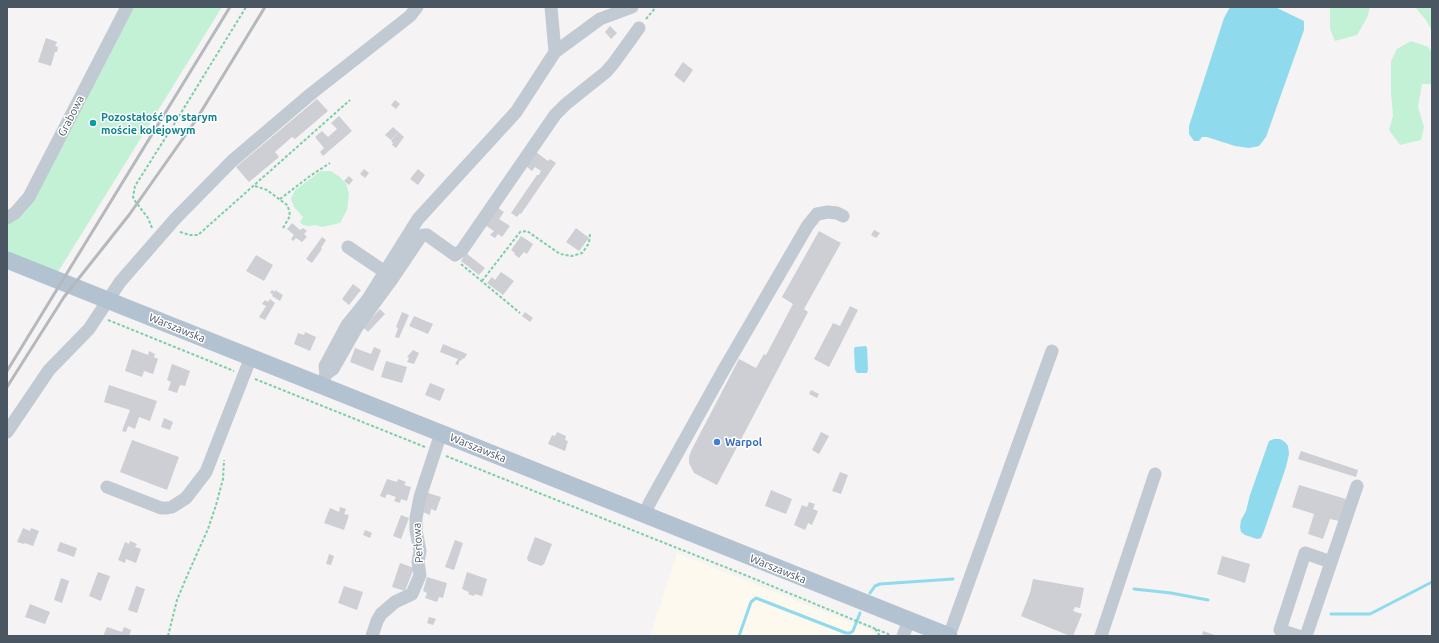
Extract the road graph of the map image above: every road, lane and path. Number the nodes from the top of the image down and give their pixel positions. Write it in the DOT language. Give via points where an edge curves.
graph roads {
  1 [pos="127,7"];
  2 [pos="246,7"];
  3 [pos="417,7"];
  4 [pos="551,7"];
  5 [pos="632,7"];
  6 [pos="656,7"];
  7 [pos="640,28"];
  8 [pos="555,52"];
  9 [pos="350,100"];
  10 [pos="330,163"];
  11 [pos="255,186"];
  12 [pos="280,199"];
  13 [pos="843,216"];
  14 [pos="7,218"];
  15 [pos="283,228"];
  16 [pos="166,229"];
  17 [pos="590,234"];
  18 [pos="154,243"];
  19 [pos="348,247"];
  20 [pos="455,256"];
  21 [pos="7,260"];
  22 [pos="385,272"];
  23 [pos="482,281"];
  24 [pos="108,301"];
  25 [pos="520,313"];
  26 [pos="104,318"];
  27 [pos="1052,351"];
  28 [pos="251,357"];
  29 [pos="244,375"];
  30 [pos="324,380"];
  31 [pos="7,432"];
  32 [pos="441,433"];
  33 [pos="435,451"];
  34 [pos="224,456"];
  35 [pos="1155,474"];
  36 [pos="1357,486"];
  37 [pos="107,487"];
  38 [pos="645,515"];
  39 [pos="1331,562"];
  40 [pos="874,628"];
  41 [pos="906,628"];
  42 [pos="168,636"];
  43 [pos="372,636"];
  44 [pos="880,636"];
  45 [pos="891,636"];
  46 [pos="949,636"];
  47 [pos="1101,636"];
  48 [pos="1298,636"];
  49 [pos="1306,636"];
  1 -- 14 [label="street, Grabowa" via="29,197"];
  2 -- 18 [label="path" via="135,186 134,201 148,218 153,229"];
  3 -- 16 [label="street" via="410,16 312,92 232,161"];
  4 -- 8 [label="street"];
  5 -- 8 [label="street" via="600,19"];
  6 -- 7 [label="path"];
  7 -- 20 [label="street" via="606,72 555,115 467,244"];
  8 -- 22 [label="street" via="516,112 418,219"];
  9 -- 11 [label="path"];
  10 -- 12 [label="path"];
  11 -- 12 [label="path"];
  11 -- 16 [label="path" via="198,235 190,236"];
  12 -- 15 [label="path" via="287,205 290,216"];
  13 -- 38 [label="street" via="828,212 817,214 808,225 723,371"];
  16 -- 18 [label="street"];
  17 -- 23 [label="path" via="585,249 572,256 560,254 527,231 520,232"];
  18 -- 24 [label="street" via="120,282"];
  19 -- 22 [label="street"];
  20 -- 23 [label="path"];
  20 -- 30 [label="street" via="427,236 421,236 357,327"];
  21 -- 24 [label="main road, Warszawska"];
  22 -- 30 [label="street" via="368,300 346,325 325,366"];
  23 -- 25 [label="path"];
  24 -- 28 [label="main road, Warszawska"];
  24 -- 31 [label="street" via="89,329 49,370"];
  26 -- 29 [label="path"];
  27 -- 46 [label="street"];
  28 -- 29 [label="street"];
  28 -- 30 [label="main road, Warszawska"];
  29 -- 33 [label="path"];
  29 -- 37 [label="street" via="206,472 186,498 172,507 161,508"];
  30 -- 32 [label="main road, Warszawska"];
  32 -- 33 [label="street, Perłowa"];
  32 -- 38 [label="main road, Warszawska"];
  33 -- 40 [label="path"];
  33 -- 43 [label="street, Perłowa" via="416,518 420,551 418,580 412,594 395,602 381,614"];
  34 -- 42 [label="path" via="223,479 216,504 177,600"];
  35 -- 47 [label="street"];
  36 -- 39 [label="street"];
  38 -- 41 [label="main road, Warszawska"];
  39 -- 48 [label="street" via="1305,553 1280,630"];
  39 -- 49 [label="street"];
  40 -- 44 [label="path"];
  40 -- 45 [label="path"];
  41 -- 46 [label="main road, Warszawska"];
}
